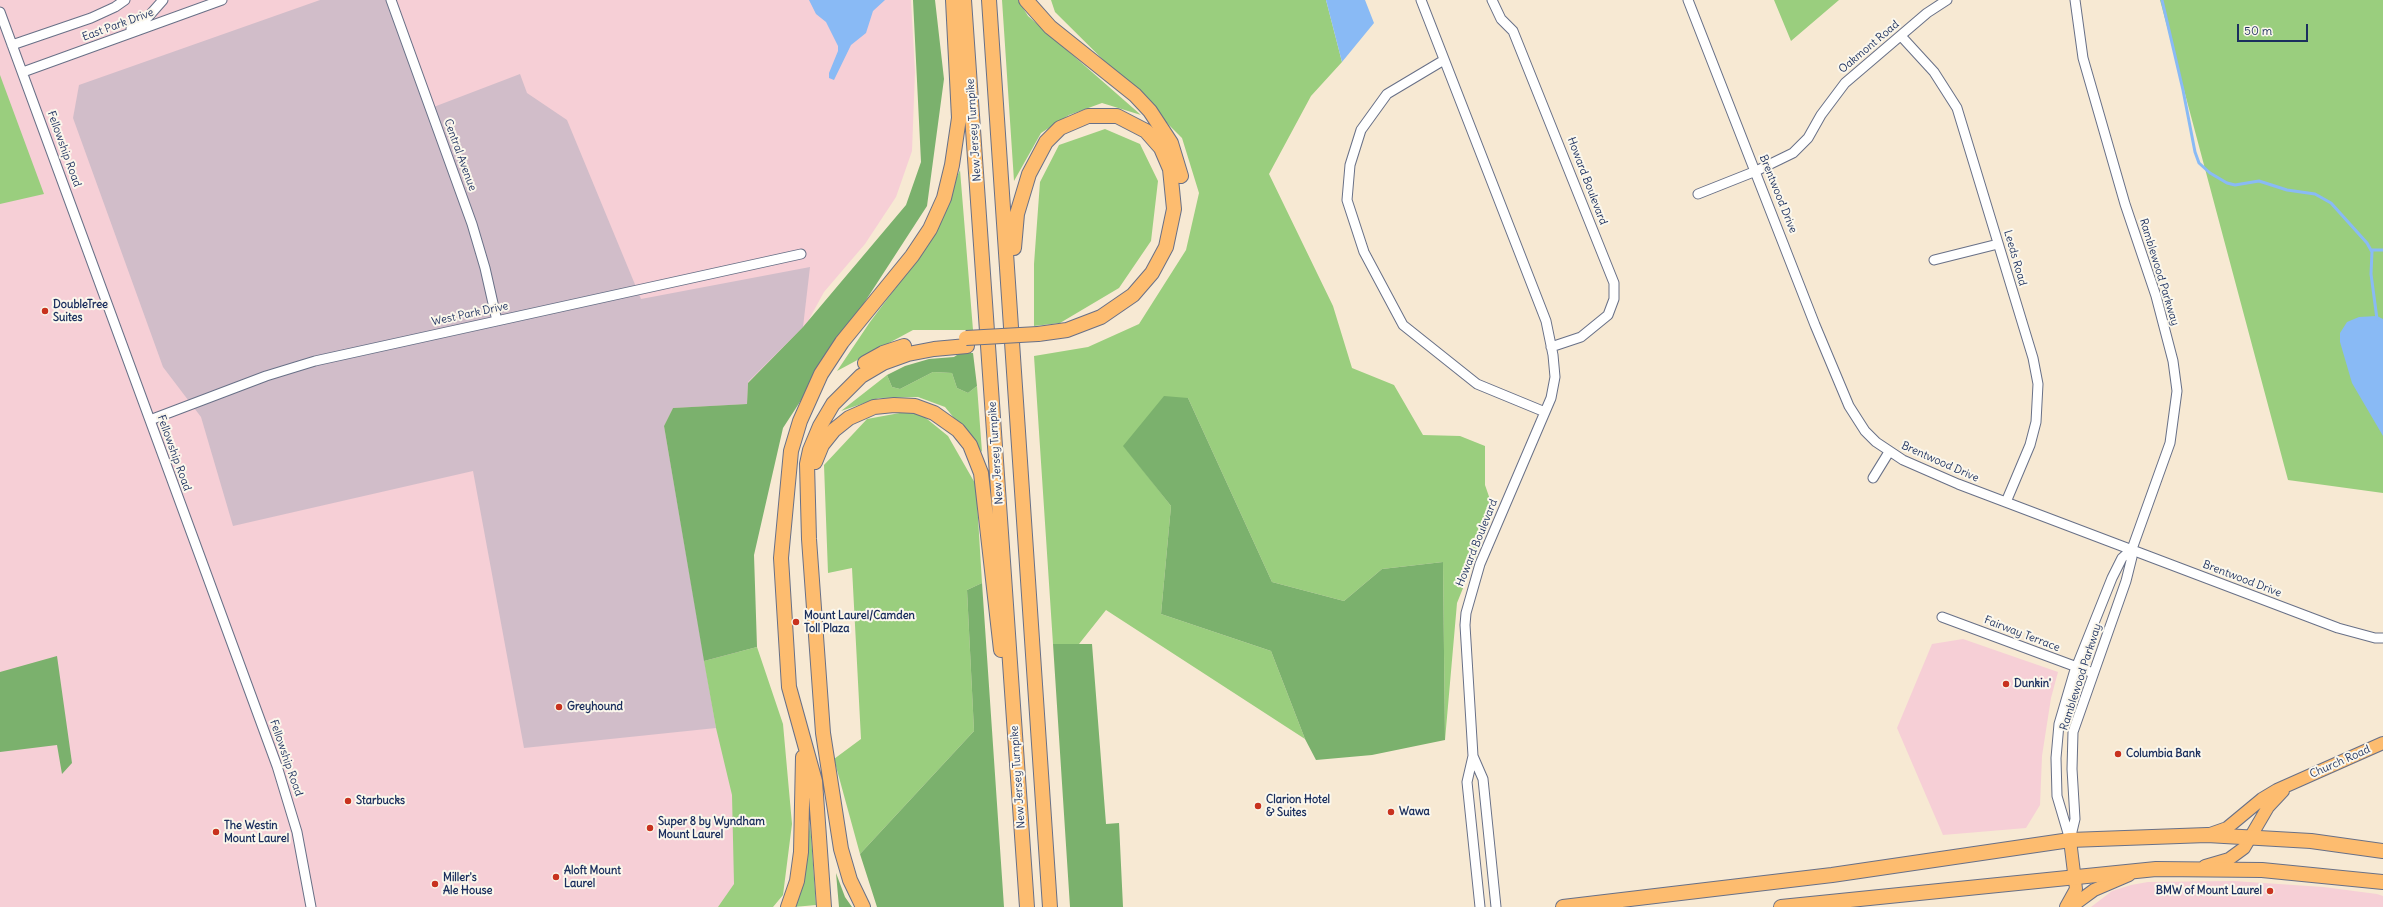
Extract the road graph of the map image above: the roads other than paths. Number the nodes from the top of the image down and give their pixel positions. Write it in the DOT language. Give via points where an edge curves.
graph roads {
  1 [pos="125,0"];
  2 [pos="163,0"];
  3 [pos="222,0"];
  4 [pos="391,0"];
  5 [pos="953,0"];
  6 [pos="964,0"];
  7 [pos="989,0"];
  8 [pos="1026,0"];
  9 [pos="1421,0"];
  10 [pos="1492,0"];
  11 [pos="1688,0"];
  12 [pos="1947,0"];
  13 [pos="2075,0"];
  14 [pos="0,12"];
  15 [pos="122,36"];
  16 [pos="1901,36"];
  17 [pos="12,45"];
  18 [pos="1444,60"];
  19 [pos="23,72"];
  20 [pos="1756,171"];
  21 [pos="1698,194"];
  22 [pos="1998,244"];
  23 [pos="801,254"];
  24 [pos="1934,260"];
  25 [pos="496,321"];
  26 [pos="1038,337"];
  27 [pos="967,342"];
  28 [pos="1552,347"];
  29 [pos="1545,412"];
  30 [pos="1018,416"];
  31 [pos="150,420"];
  32 [pos="1889,452"];
  33 [pos="1873,478"];
  34 [pos="808,494"];
  35 [pos="787,499"];
  36 [pos="2006,502"];
  37 [pos="2132,549"];
  38 [pos="1942,617"];
  39 [pos="2383,638"];
  40 [pos="2076,668"];
  41 [pos="2093,674"];
  42 [pos="1014,722"];
  43 [pos="802,733"];
  44 [pos="823,733"];
  45 [pos="2383,743"];
  46 [pos="1473,756"];
  47 [pos="2296,781"];
  48 [pos="2207,835"];
  49 [pos="2252,837"];
  50 [pos="2070,840"];
  51 [pos="2383,850"];
  52 [pos="2196,868"];
  53 [pos="2148,869"];
  54 [pos="2075,877"];
  55 [pos="2383,882"];
  56 [pos="311,907"];
  57 [pos="788,907"];
  58 [pos="824,907"];
  59 [pos="832,907"];
  60 [pos="862,907"];
  61 [pos="1027,907"];
  62 [pos="1050,907"];
  63 [pos="1480,907"];
  64 [pos="1496,907"];
  65 [pos="1563,907"];
  66 [pos="1781,907"];
  67 [pos="2066,907"];
  68 [pos="2071,907"];
  1 -- 17 [label="street" via="91,18"];
  2 -- 15 [label="street" via="148,17"];
  3 -- 15 [label="street, East Park Drive"];
  4 -- 25 [label="street, Central Avenue" via="472,224 486,268"];
  5 -- 35 [label="highway" via="959,118 944,198 930,229 912,256 842,342 818,379 800,421 791,451"];
  6 -- 42 [label="highway, New Jersey Turnpike"];
  7 -- 30 [label="highway, New Jersey Turnpike"];
  8 -- 26 [label="highway" via="1054,31 1135,95 1150,111 1165,132 1175,154 1183,192 1182,218 1172,254 1159,278 1142,299 1122,315 1098,328 1074,336"];
  9 -- 18 [label="street, Howard Boulevard"];
  10 -- 28 [label="street, Howard Boulevard" via="1501,19 1515,36 1614,283 1614,299 1608,315 1581,337"];
  11 -- 20 [label="street, Brentwood Drive"];
  12 -- 16 [label="street, Oakmont Road" via="1927,13"];
  13 -- 37 [label="street, Ramblewood Parkway" via="2084,58 2125,204 2156,296 2173,361 2177,391 2170,443"];
  14 -- 17 [label="street, Fellowship Road"];
  15 -- 19 [label="street, East Park Drive"];
  16 -- 20 [label="street, Oakmont Road" via="1845,83 1821,115 1808,138 1793,153"];
  16 -- 22 [label="street, Leeds Road" via="1931,68 1952,98 1964,127"];
  17 -- 19 [label="street, Fellowship Road"];
  18 -- 28 [label="street, Howard Boulevard" via="1546,321"];
  18 -- 29 [label="street" via="1386,94 1361,130 1350,165 1346,200 1364,252 1403,325 1477,384"];
  19 -- 31 [label="street, Fellowship Road"];
  20 -- 21 [label="street, Oakmont Road"];
  20 -- 32 [label="street, Brentwood Drive" via="1850,406 1865,431"];
  22 -- 24 [label="street"];
  22 -- 36 [label="street, Leeds Road" via="2033,358 2038,384 2036,422 2030,445"];
  23 -- 25 [label="street, West Park Drive"];
  25 -- 31 [label="street, West Park Drive" via="315,361 266,376"];
  26 -- 27 [label="highway"];
  26 -- 30 [label="highway" via="1067,330 1113,311 1143,285 1166,247 1174,209 1170,170 1161,148 1154,139 1126,119 1098,115 1069,123 1046,142 1029,174 1017,214 1014,242 1014,286 1023,394"];
  27 -- 34 [label="highway" via="902,357 872,369 850,385 833,404 814,438 807,464"];
  27 -- 35 [label="highway" via="924,342 896,348 869,360 846,376 825,399 809,426"];
  28 -- 29 [label="street, Howard Boulevard" via="1555,377"];
  29 -- 46 [label="street, Howard Boulevard" via="1480,564 1469,598 1465,625"];
  30 -- 62 [label="highway, New Jersey Turnpike"];
  31 -- 56 [label="street, Fellowship Road" via="283,785 297,832"];
  32 -- 33 [label="street"];
  32 -- 36 [label="street, Brentwood Drive" via="1918,468"];
  34 -- 42 [label="highway" via="814,465 822,445 842,423 861,412 884,405 915,406 934,413 958,430 974,454 982,478 1000,649"];
  34 -- 44 [label="highway"];
  35 -- 43 [label="highway" via="782,558 789,687"];
  36 -- 37 [label="street, Brentwood Drive"];
  37 -- 39 [label="street, Brentwood Drive" via="2338,628"];
  37 -- 40 [label="street, Ramblewood Parkway" via="2116,568"];
  37 -- 41 [label="street, Ramblewood Parkway" via="2126,582"];
  38 -- 40 [label="street, Fairway Terrace"];
  40 -- 41 [label="street, Fairway Terrace"];
  40 -- 50 [label="street, Ramblewood Parkway" via="2059,724 2056,758 2058,804"];
  41 -- 50 [label="street, Ramblewood Parkway" via="2074,732 2072,770 2075,819"];
  42 -- 61 [label="highway, New Jersey Turnpike"];
  43 -- 57 [label="highway" via="802,852 797,880"];
  43 -- 58 [label="highway" via="815,781"];
  44 -- 59 [label="highway" via="822,780"];
  44 -- 60 [label="highway" via="841,848 850,880"];
  45 -- 47 [label="main road, Church Road"];
  46 -- 63 [label="street, Howard Boulevard" via="1467,782"];
  46 -- 64 [label="street, Howard Boulevard" via="1483,779"];
  47 -- 48 [label="main road, Church Road" via="2262,799 2227,828"];
  47 -- 49 [label="main road, Church Road" via="2268,807"];
  48 -- 49 [label="highway"];
  48 -- 50 [label="highway"];
  49 -- 51 [label="highway"];
  49 -- 52 [label="main road, Church Road" via="2237,854 2220,862"];
  50 -- 54 [label="main road"];
  50 -- 65 [label="highway" via="1832,875"];
  52 -- 53 [label="highway"];
  52 -- 55 [label="highway" via="2262,870"];
  53 -- 54 [label="highway"];
  53 -- 68 [label="main road" via="2104,885"];
  54 -- 66 [label="highway"];
  54 -- 67 [label="main road" via="2076,889"];
}
